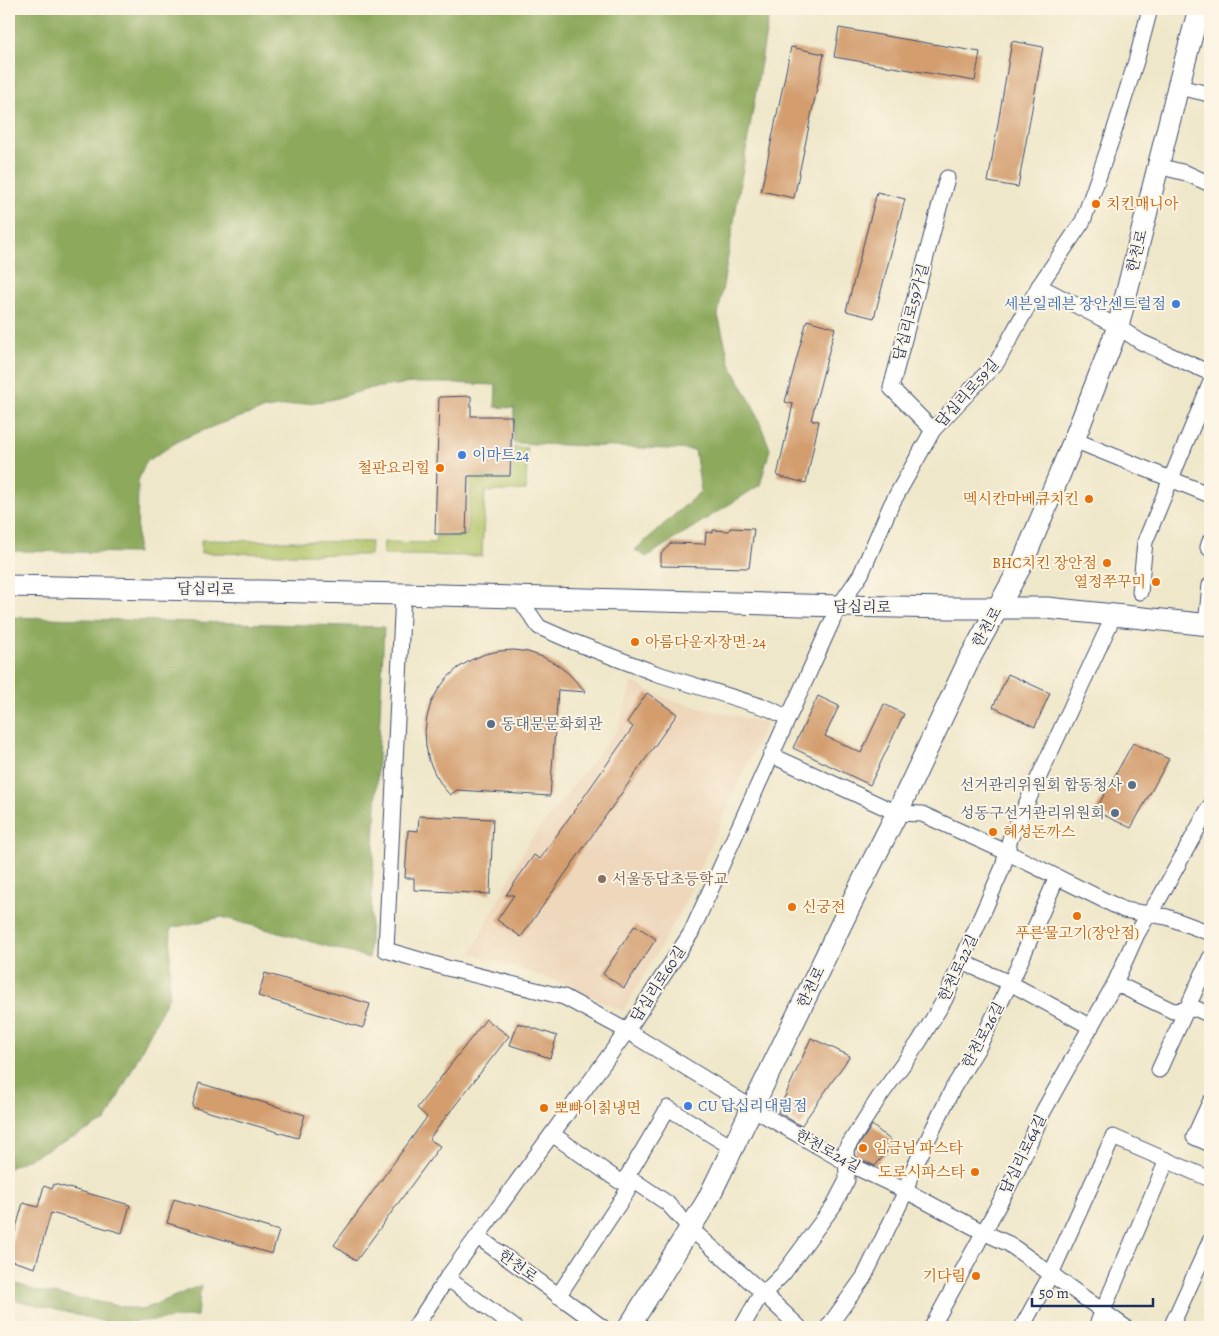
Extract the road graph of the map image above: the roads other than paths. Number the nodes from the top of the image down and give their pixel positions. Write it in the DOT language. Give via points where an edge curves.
graph roads {
  1 [pos="1150,9"];
  2 [pos="1198,9"];
  3 [pos="1178,87"];
  4 [pos="1210,95"];
  5 [pos="1158,166"];
  6 [pos="947,178"];
  7 [pos="1210,184"];
  8 [pos="1039,286"];
  9 [pos="1118,328"];
  10 [pos="1210,373"];
  11 [pos="1210,384"];
  12 [pos="933,430"];
  13 [pos="1074,440"];
  14 [pos="1170,480"];
  15 [pos="1210,495"];
  16 [pos="1210,541"];
  17 [pos="1210,549"];
  18 [pos="1210,585"];
  19 [pos="9,586"];
  20 [pos="1140,592"];
  21 [pos="403,594"];
  22 [pos="518,597"];
  23 [pos="839,606"];
  24 [pos="998,608"];
  25 [pos="1114,615"];
  26 [pos="1208,625"];
  27 [pos="788,718"];
  28 [pos="771,755"];
  29 [pos="1210,806"];
  30 [pos="897,813"];
  31 [pos="1006,852"];
  32 [pos="1057,877"];
  33 [pos="1148,914"];
  34 [pos="1210,933"];
  35 [pos="1210,958"];
  36 [pos="962,962"];
  37 [pos="1010,983"];
  38 [pos="1115,983"];
  39 [pos="1186,1010"];
  40 [pos="1210,1016"];
  41 [pos="1091,1027"];
  42 [pos="627,1031"];
  43 [pos="1159,1070"];
  44 [pos="1210,1102"];
  45 [pos="752,1108"];
  46 [pos="552,1134"];
  47 [pos="1210,1144"];
  48 [pos="733,1148"];
  49 [pos="1167,1160"];
  50 [pos="847,1163"];
  51 [pos="1210,1179"];
  52 [pos="628,1182"];
  53 [pos="906,1190"];
  54 [pos="690,1228"];
  55 [pos="983,1232"];
  56 [pos="478,1237"];
  57 [pos="1210,1240"];
  58 [pos="1051,1274"];
  59 [pos="447,1278"];
  60 [pos="763,1293"];
  61 [pos="558,1296"];
  62 [pos="1103,1311"];
  63 [pos="1173,1326"];
  64 [pos="415,1327"];
  65 [pos="514,1327"];
  66 [pos="602,1327"];
  67 [pos="629,1327"];
  68 [pos="742,1327"];
  69 [pos="799,1327"];
  70 [pos="828,1327"];
  71 [pos="932,1327"];
  72 [pos="1022,1327"];
  73 [pos="1096,1327"];
  74 [pos="1125,1327"];
  1 -- 8 [label="street, 답십리로59길" via="1115,129 1083,221"];
  2 -- 3 [label="main road, 한천로"];
  3 -- 4 [label="street"];
  3 -- 5 [label="main road, 한천로"];
  5 -- 7 [label="street" via="1186,173"];
  5 -- 9 [label="main road, 한천로"];
  6 -- 12 [label="street, 답십리로59가길" via="890,388"];
  8 -- 9 [label="street"];
  8 -- 12 [label="street, 답십리로59길" via="997,362"];
  9 -- 10 [label="street"];
  9 -- 13 [label="main road, 한천로"];
  11 -- 14 [label="street"];
  12 -- 23 [label="street, 답십리로59길" via="891,505 860,574"];
  13 -- 14 [label="street"];
  13 -- 24 [label="main road, 한천로" via="1022,564"];
  14 -- 15 [label="street"];
  14 -- 20 [label="street" via="1145,542"];
  16 -- 17 [label="street"];
  18 -- 26 [label="street, 답십리로"];
  19 -- 21 [label="main road, 답십리로"];
  21 -- 22 [label="main road, 답십리로"];
  21 -- 42 [label="street" via="386,950 564,997"];
  22 -- 23 [label="main road, 답십리로"];
  22 -- 27 [label="street" via="539,627 571,642 654,673 770,709"];
  23 -- 24 [label="main road, 답십리로"];
  23 -- 27 [label="street, 답십리로60길"];
  24 -- 25 [label="main road, 답십리로" via="1046,608"];
  24 -- 30 [label="main road, 한천로" via="970,658"];
  25 -- 26 [label="main road, 답십리로"];
  25 -- 31 [label="street, 한천로22길"];
  27 -- 28 [label="street, 답십리로60길"];
  28 -- 30 [label="street"];
  28 -- 42 [label="street, 답십리로60길" via="691,933"];
  29 -- 33 [label="street, 답십리로64길" via="1159,900"];
  30 -- 31 [label="street" via="922,814"];
  30 -- 45 [label="main road, 한천로"];
  31 -- 32 [label="street"];
  31 -- 36 [label="street, 한천로22길" via="1003,867"];
  32 -- 33 [label="street" via="1124,910"];
  32 -- 37 [label="street, 한천로26길"];
  33 -- 34 [label="street" via="1167,917"];
  33 -- 38 [label="street, 답십리로64길"];
  35 -- 39 [label="street"];
  36 -- 37 [label="street"];
  36 -- 50 [label="street, 한천로22길" via="945,999 919,1042 846,1149"];
  37 -- 41 [label="street"];
  37 -- 53 [label="street, 한천로26길" via="980,1046 953,1088"];
  38 -- 39 [label="street" via="1173,1011"];
  38 -- 41 [label="street, 답십리로64길"];
  39 -- 40 [label="street" via="1197,1009"];
  39 -- 43 [label="street"];
  41 -- 55 [label="street, 답십리로64길" via="1043,1112 1017,1171"];
  42 -- 45 [label="street"];
  42 -- 46 [label="street, 답십리로60길"];
  44 -- 47 [label="street" via="1194,1137"];
  45 -- 48 [label="main road, 한천로"];
  45 -- 50 [label="street, 한천로24길"];
  46 -- 52 [label="street" via="618,1181"];
  46 -- 56 [label="street, 답십리로60길"];
  48 -- 52 [label="street" via="668,1108 628,1175"];
  48 -- 54 [label="main road, 한천로" via="708,1200"];
  49 -- 51 [label="street"];
  49 -- 58 [label="street" via="1113,1137"];
  49 -- 62 [label="street"];
  50 -- 53 [label="street, 한천로24길"];
  50 -- 60 [label="street, 한천로22길" via="847,1180 834,1205 783,1274"];
  52 -- 54 [label="street" via="636,1182 666,1203"];
  52 -- 61 [label="street" via="628,1190"];
  53 -- 55 [label="street, 한천로24길"];
  53 -- 70 [label="street" via="864,1277"];
  54 -- 60 [label="street"];
  54 -- 67 [label="main road, 한천로"];
  55 -- 58 [label="street, 한천로24길" via="1009,1244"];
  55 -- 71 [label="street, 답십리로64길"];
  56 -- 59 [label="street, 답십리로60길"];
  56 -- 61 [label="street, 한천로"];
  57 -- 63 [label="street"];
  58 -- 62 [label="street, 한천로24길"];
  58 -- 72 [label="street"];
  59 -- 64 [label="street, 답십리로60길"];
  59 -- 65 [label="street"];
  60 -- 68 [label="street, 한천로22길"];
  60 -- 69 [label="street"];
  61 -- 66 [label="street, 한천로"];
  62 -- 73 [label="street"];
  62 -- 74 [label="street, 한천로24길"];
}
